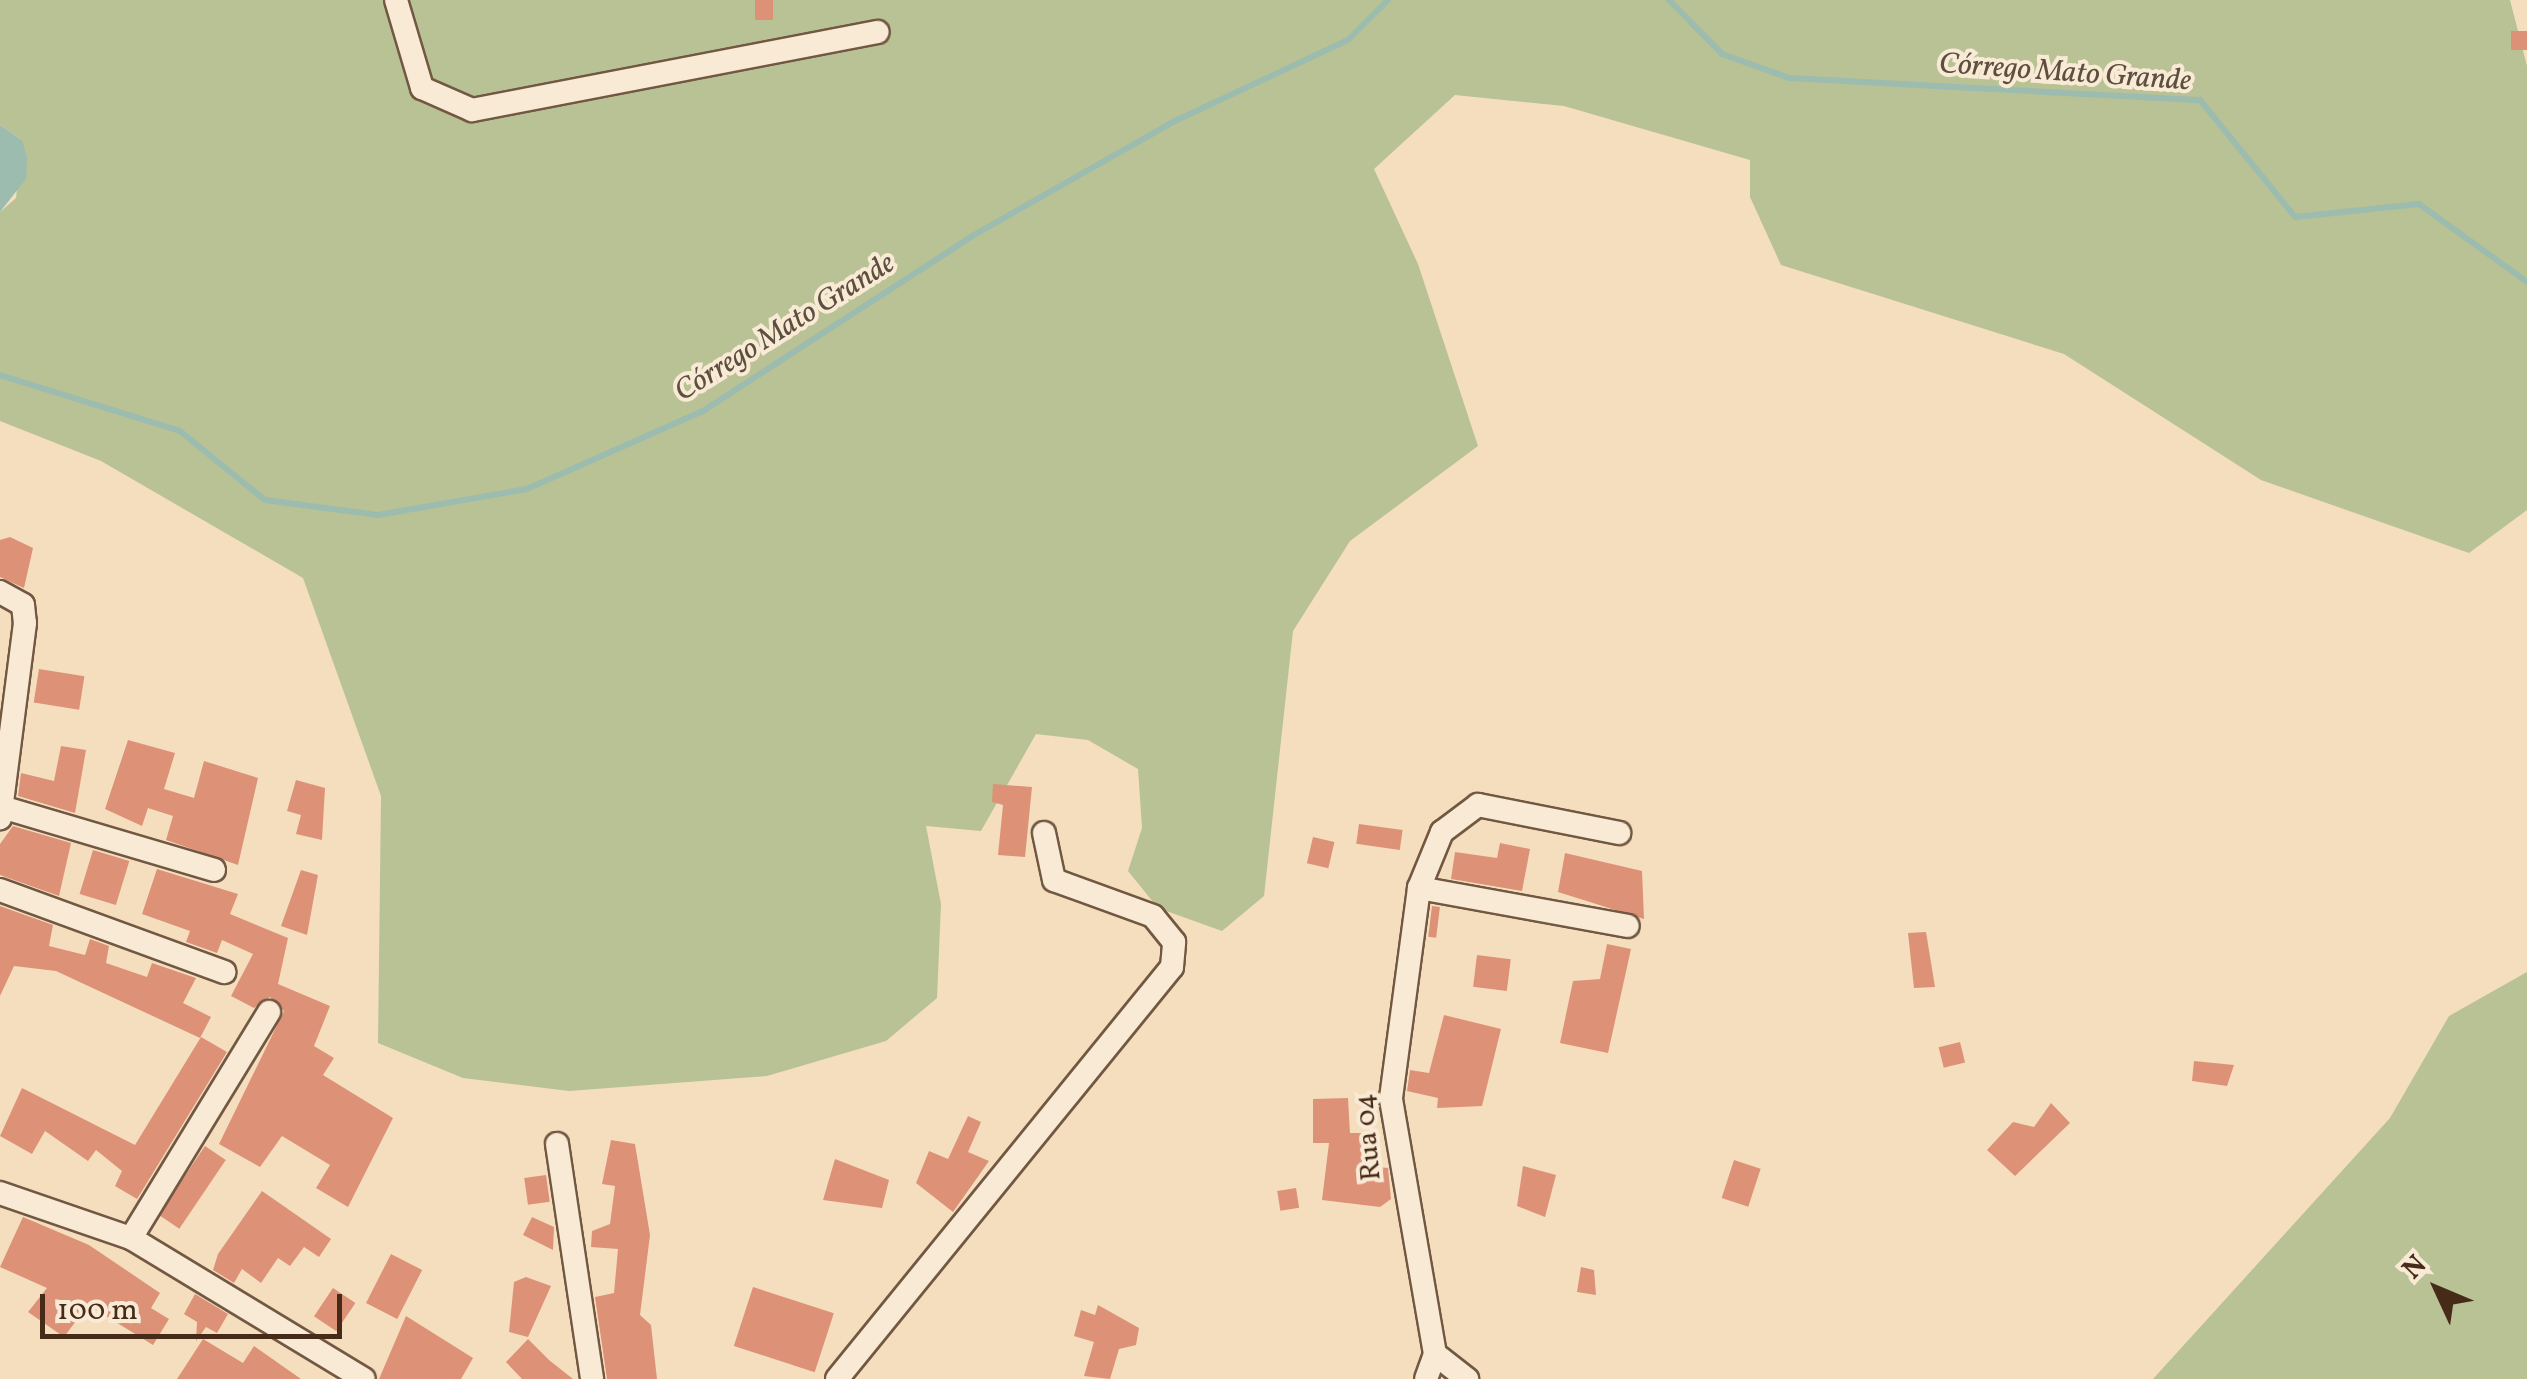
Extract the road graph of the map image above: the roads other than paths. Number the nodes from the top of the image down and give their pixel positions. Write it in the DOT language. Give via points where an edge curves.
graph roads {
  1 [pos="396,0"];
  2 [pos="878,32"];
  3 [pos="0,592"];
  4 [pos="2,813"];
  5 [pos="1044,833"];
  6 [pos="1619,833"];
  7 [pos="214,870"];
  8 [pos="1418,888"];
  9 [pos="0,890"];
  10 [pos="1628,926"];
  11 [pos="224,972"];
  12 [pos="270,1012"];
  13 [pos="557,1144"];
  14 [pos="0,1193"];
  15 [pos="131,1238"];
  16 [pos="1435,1354"];
  17 [pos="364,1379"];
  18 [pos="592,1379"];
  19 [pos="836,1379"];
  20 [pos="1426,1379"];
  21 [pos="1468,1379"];
  1 -- 2 [label="street" via="422,88 472,110"];
  3 -- 4 [label="street" via="23,605 25,623"];
  4 -- 7 [label="street"];
  5 -- 19 [label="street" via="1054,880 1153,916 1174,942 1172,967"];
  6 -- 8 [label="street, Rua 04" via="1478,806 1442,832"];
  8 -- 10 [label="street"];
  8 -- 16 [label="street, Rua 04" via="1391,1098"];
  9 -- 11 [label="street"];
  12 -- 15 [label="street"];
  13 -- 18 [label="street"];
  14 -- 15 [label="street"];
  15 -- 17 [label="street"];
  16 -- 20 [label="street, Rua 04"];
  16 -- 21 [label="street"];
}
